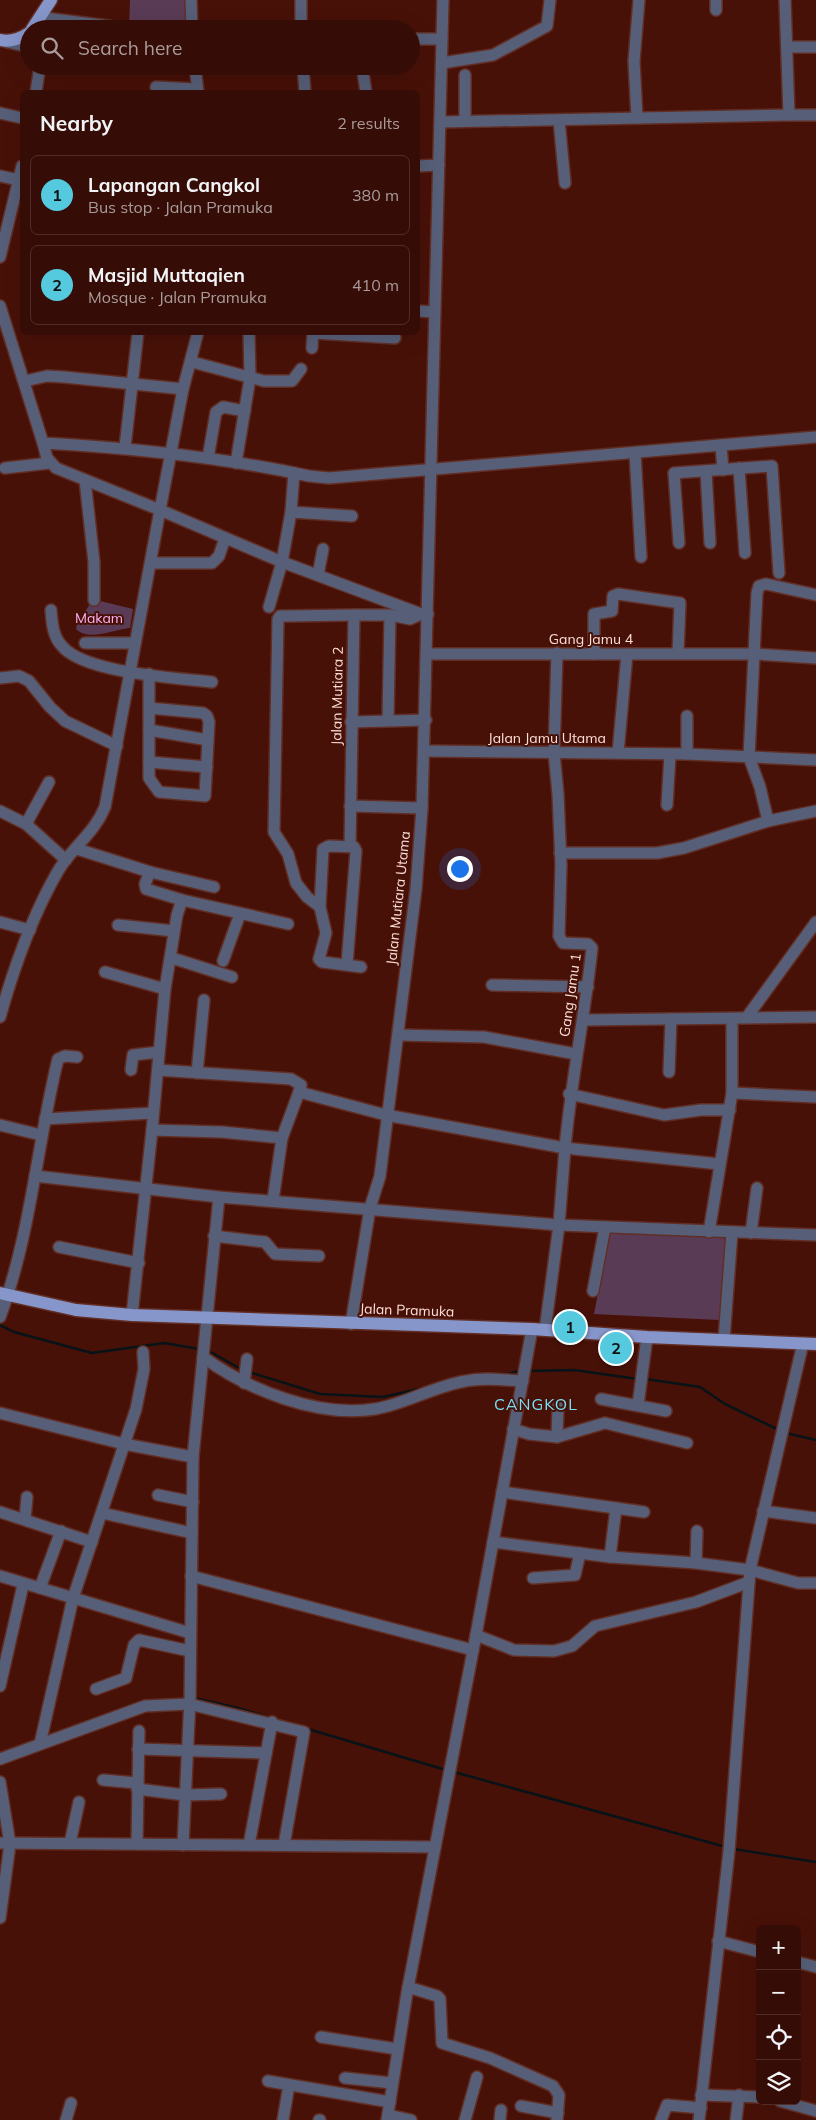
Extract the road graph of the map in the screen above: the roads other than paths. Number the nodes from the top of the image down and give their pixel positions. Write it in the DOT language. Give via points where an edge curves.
graph roads {
  1 [pos="191,0"];
  2 [pos="301,0"];
  3 [pos="443,0"];
  4 [pos="550,0"];
  5 [pos="639,0"];
  6 [pos="785,0"];
  7 [pos="46,13"];
  8 [pos="80,20"];
  9 [pos="192,20"];
  10 [pos="301,20"];
  11 [pos="20,36"];
  12 [pos="420,39"];
  13 [pos="441,39"];
  14 [pos="3,41"];
  15 [pos="20,45"];
  16 [pos="787,47"];
  17 [pos="816,47"];
  18 [pos="442,63"];
  19 [pos="39,75"];
  20 [pos="196,75"];
  21 [pos="304,75"];
  22 [pos="363,75"];
  23 [pos="465,75"];
  24 [pos="156,86"];
  25 [pos="36,90"];
  26 [pos="190,90"];
  27 [pos="198,90"];
  28 [pos="305,90"];
  29 [pos="366,90"];
  30 [pos="0,112"];
  31 [pos="789,115"];
  32 [pos="816,115"];
  33 [pos="20,117"];
  34 [pos="637,118"];
  35 [pos="559,120"];
  36 [pos="465,121"];
  37 [pos="441,122"];
  38 [pos="439,165"];
  39 [pos="420,166"];
  40 [pos="20,175"];
  41 [pos="0,176"];
  42 [pos="19,180"];
  43 [pos="565,184"];
  44 [pos="0,257"];
  45 [pos="0,306"];
  46 [pos="420,311"];
  47 [pos="434,312"];
  48 [pos="138,335"];
  49 [pos="197,335"];
  50 [pos="249,335"];
  51 [pos="313,335"];
  52 [pos="368,335"];
  53 [pos="395,336"];
  54 [pos="312,348"];
  55 [pos="394,351"];
  56 [pos="192,362"];
  57 [pos="300,369"];
  58 [pos="250,378"];
  59 [pos="25,380"];
  60 [pos="130,384"];
  61 [pos="183,389"];
  62 [pos="245,411"];
  63 [pos="816,437"];
  64 [pos="43,443"];
  65 [pos="721,445"];
  66 [pos="125,447"];
  67 [pos="170,453"];
  68 [pos="635,453"];
  69 [pos="208,458"];
  70 [pos="236,463"];
  71 [pos="50,464"];
  72 [pos="5,468"];
  73 [pos="739,468"];
  74 [pos="430,470"];
  75 [pos="723,470"];
  76 [pos="706,471"];
  77 [pos="294,473"];
  78 [pos="85,480"];
  79 [pos="160,510"];
  80 [pos="291,512"];
  81 [pos="352,516"];
  82 [pos="225,538"];
  83 [pos="678,542"];
  84 [pos="710,543"];
  85 [pos="323,549"];
  86 [pos="745,552"];
  87 [pos="641,557"];
  88 [pos="282,562"];
  89 [pos="152,564"];
  90 [pos="779,574"];
  91 [pos="318,575"];
  92 [pos="816,595"];
  93 [pos="94,600"];
  94 [pos="269,607"];
  95 [pos="51,610"];
  96 [pos="424,614"];
  97 [pos="354,615"];
  98 [pos="390,615"];
  99 [pos="85,643"];
  100 [pos="135,643"];
  101 [pos="428,654"];
  102 [pos="557,654"];
  103 [pos="594,654"];
  104 [pos="627,654"];
  105 [pos="678,654"];
  106 [pos="754,654"];
  107 [pos="816,658"];
  108 [pos="132,672"];
  109 [pos="149,674"];
  110 [pos="0,678"];
  111 [pos="212,682"];
  112 [pos="149,708"];
  113 [pos="687,716"];
  114 [pos="388,720"];
  115 [pos="426,720"];
  116 [pos="351,722"];
  117 [pos="149,730"];
  118 [pos="208,740"];
  119 [pos="117,746"];
  120 [pos="424,752"];
  121 [pos="554,753"];
  122 [pos="618,753"];
  123 [pos="687,754"];
  124 [pos="670,755"];
  125 [pos="749,757"];
  126 [pos="816,760"];
  127 [pos="149,762"];
  128 [pos="207,767"];
  129 [pos="49,782"];
  130 [pos="667,805"];
  131 [pos="350,806"];
  132 [pos="422,808"];
  133 [pos="0,811"];
  134 [pos="816,811"];
  135 [pos="768,821"];
  136 [pos="26,824"];
  137 [pos="350,846"];
  138 [pos="77,849"];
  139 [pos="560,853"];
  140 [pos="66,860"];
  141 [pos="150,872"];
  142 [pos="214,886"];
  143 [pos="182,900"];
  144 [pos="320,907"];
  145 [pos="240,914"];
  146 [pos="0,922"];
  147 [pos="816,922"];
  148 [pos="288,924"];
  149 [pos="118,925"];
  150 [pos="30,930"];
  151 [pos="174,931"];
  152 [pos="172,958"];
  153 [pos="223,961"];
  154 [pos="347,964"];
  155 [pos="361,967"];
  156 [pos="105,972"];
  157 [pos="232,977"];
  158 [pos="5,980"];
  159 [pos="492,985"];
  160 [pos="588,987"];
  161 [pos="165,989"];
  162 [pos="204,1000"];
  163 [pos="816,1016"];
  164 [pos="0,1017"];
  165 [pos="747,1018"];
  166 [pos="671,1019"];
  167 [pos="732,1019"];
  168 [pos="583,1020"];
  169 [pos="399,1035"];
  170 [pos="159,1052"];
  171 [pos="576,1054"];
  172 [pos="77,1057"];
  173 [pos="131,1070"];
  174 [pos="158,1070"];
  175 [pos="670,1072"];
  176 [pos="197,1073"];
  177 [pos="299,1092"];
  178 [pos="732,1093"];
  179 [pos="569,1094"];
  180 [pos="816,1097"];
  181 [pos="730,1110"];
  182 [pos="153,1113"];
  183 [pos="386,1115"];
  184 [pos="45,1119"];
  185 [pos="0,1125"];
  186 [pos="152,1130"];
  187 [pos="40,1135"];
  188 [pos="282,1138"];
  189 [pos="565,1148"];
  190 [pos="719,1164"];
  191 [pos="35,1176"];
  192 [pos="147,1188"];
  193 [pos="757,1188"];
  194 [pos="219,1197"];
  195 [pos="272,1200"];
  196 [pos="370,1208"];
  197 [pos="558,1225"];
  198 [pos="605,1228"];
  199 [pos="709,1232"];
  200 [pos="732,1232"];
  201 [pos="751,1233"];
  202 [pos="816,1235"];
  203 [pos="214,1236"];
  204 [pos="59,1247"];
  205 [pos="319,1256"];
  206 [pos="138,1263"];
  207 [pos="593,1291"];
  208 [pos="4,1294"];
  209 [pos="132,1315"];
  210 [pos="0,1317"];
  211 [pos="206,1317"];
  212 [pos="352,1324"];
  213 [pos="532,1329"];
  214 [pos="545,1330"];
  215 [pos="647,1337"];
  216 [pos="724,1340"];
  217 [pos="812,1342"];
  218 [pos="143,1352"];
  219 [pos="203,1352"];
  220 [pos="247,1359"];
  221 [pos="524,1373"];
  222 [pos="244,1383"];
  223 [pos="601,1399"];
  224 [pos="638,1405"];
  225 [pos="558,1407"];
  226 [pos="666,1411"];
  227 [pos="0,1413"];
  228 [pos="513,1429"];
  229 [pos="557,1437"];
  230 [pos="687,1442"];
  231 [pos="124,1444"];
  232 [pos="193,1457"];
  233 [pos="502,1492"];
  234 [pos="158,1495"];
  235 [pos="27,1497"];
  236 [pos="193,1502"];
  237 [pos="616,1508"];
  238 [pos="763,1511"];
  239 [pos="0,1512"];
  240 [pos="644,1512"];
  241 [pos="102,1513"];
  242 [pos="816,1518"];
  243 [pos="25,1519"];
  244 [pos="61,1531"];
  245 [pos="697,1531"];
  246 [pos="192,1533"];
  247 [pos="92,1542"];
  248 [pos="493,1542"];
  249 [pos="580,1553"];
  250 [pos="610,1557"];
  251 [pos="696,1563"];
  252 [pos="750,1570"];
  253 [pos="0,1576"];
  254 [pos="191,1576"];
  255 [pos="533,1578"];
  256 [pos="749,1582"];
  257 [pos="816,1583"];
  258 [pos="23,1584"];
  259 [pos="40,1588"];
  260 [pos="73,1598"];
  261 [pos="190,1633"];
  262 [pos="476,1635"];
  263 [pos="473,1650"];
  264 [pos="190,1652"];
  265 [pos="0,1686"];
  266 [pos="96,1689"];
  267 [pos="189,1699"];
  268 [pos="272,1722"];
  269 [pos="139,1730"];
  270 [pos="40,1744"];
  271 [pos="138,1750"];
  272 [pos="187,1750"];
  273 [pos="266,1753"];
  274 [pos="0,1759"];
  275 [pos="104,1780"];
  276 [pos="0,1782"];
  277 [pos="137,1786"];
  278 [pos="221,1794"];
  279 [pos="185,1795"];
  280 [pos="79,1802"];
  281 [pos="5,1843"];
  282 [pos="70,1844"];
  283 [pos="137,1844"];
  284 [pos="183,1845"];
  285 [pos="249,1845"];
  286 [pos="284,1845"];
  287 [pos="435,1847"];
  288 [pos="0,1918"];
  289 [pos="718,1941"];
  290 [pos="756,1951"];
  291 [pos="801,1963"];
  292 [pos="816,1967"];
  293 [pos="408,1987"];
  294 [pos="321,2037"];
  295 [pos="397,2049"];
  296 [pos="477,2077"];
  297 [pos="345,2078"];
  298 [pos="268,2081"];
  299 [pos="392,2083"];
  300 [pos="289,2085"];
  301 [pos="701,2095"];
  302 [pos="738,2095"];
  303 [pos="756,2097"];
  304 [pos="390,2102"];
  305 [pos="71,2103"];
  306 [pos="790,2105"];
  307 [pos="521,2106"];
  308 [pos="701,2108"];
  309 [pos="811,2113"];
  310 [pos="557,2116"];
  311 [pos="388,2118"];
  312 [pos="66,2120"];
  313 [pos="283,2120"];
  314 [pos="411,2120"];
  315 [pos="466,2120"];
  316 [pos="661,2120"];
  317 [pos="699,2120"];
  318 [pos="736,2120"];
  1 -- 9 [label="street"];
  2 -- 10 [label="street"];
  3 -- 13 [label="street, Jalan Mutiara Utama"];
  4 -- 18 [label="street" via="547,26 535,34 493,55"];
  5 -- 34 [label="street" via="634,61"];
  6 -- 16 [label="street"];
  7 -- 8 [label="street"];
  11 -- 14 [label="main road"];
  12 -- 13 [label="street"];
  13 -- 18 [label="street, Jalan Mutiara Utama"];
  14 -- 15 [label="street"];
  16 -- 17 [label="street"];
  16 -- 31 [label="street"];
  18 -- 37 [label="street, Jalan Mutiara Utama"];
  19 -- 25 [label="street"];
  20 -- 27 [label="street"];
  21 -- 28 [label="street"];
  22 -- 29 [label="street"];
  23 -- 36 [label="street"];
  24 -- 26 [label="street"];
  30 -- 33 [label="street"];
  31 -- 32 [label="street"];
  31 -- 34 [label="street"];
  34 -- 35 [label="street"];
  35 -- 36 [label="street"];
  35 -- 43 [label="street"];
  36 -- 37 [label="street"];
  37 -- 38 [label="street, Jalan Mutiara Utama"];
  38 -- 39 [label="street"];
  38 -- 47 [label="street, Jalan Mutiara Utama"];
  40 -- 42 [label="street"];
  41 -- 42 [label="street"];
  42 -- 44 [label="street"];
  45 -- 59 [label="street"];
  46 -- 47 [label="street"];
  47 -- 74 [label="street, Jalan Mutiara Utama"];
  48 -- 60 [label="street"];
  49 -- 56 [label="street"];
  50 -- 58 [label="street"];
  51 -- 54 [label="street"];
  52 -- 53 [label="street"];
  53 -- 55 [label="street"];
  56 -- 58 [label="street"];
  56 -- 61 [label="street"];
  57 -- 58 [label="street" via="292,381"];
  58 -- 62 [label="street"];
  59 -- 60 [label="street" via="47,376"];
  59 -- 64 [label="street"];
  60 -- 61 [label="street"];
  60 -- 66 [label="street"];
  61 -- 67 [label="street"];
  62 -- 69 [label="street" via="223,407 216,412"];
  62 -- 70 [label="street"];
  63 -- 65 [label="street"];
  64 -- 66 [label="street"];
  64 -- 71 [label="street"];
  65 -- 68 [label="street"];
  65 -- 75 [label="street"];
  66 -- 67 [label="street"];
  67 -- 69 [label="street"];
  67 -- 79 [label="street"];
  68 -- 74 [label="street"];
  68 -- 87 [label="street"];
  69 -- 70 [label="street"];
  70 -- 77 [label="street"];
  71 -- 72 [label="street"];
  71 -- 78 [label="street"];
  73 -- 75 [label="street"];
  73 -- 86 [label="street"];
  73 -- 90 [label="street" via="772,466"];
  74 -- 77 [label="street" via="329,478"];
  74 -- 96 [label="street, Jalan Mutiara Utama"];
  75 -- 76 [label="street"];
  76 -- 83 [label="street" via="674,473"];
  76 -- 84 [label="street"];
  77 -- 80 [label="street"];
  78 -- 79 [label="street"];
  78 -- 93 [label="street" via="94,562"];
  79 -- 82 [label="street"];
  79 -- 89 [label="street"];
  80 -- 81 [label="street"];
  80 -- 88 [label="street"];
  82 -- 88 [label="street"];
  82 -- 89 [label="street" via="219,556 212,563"];
  85 -- 91 [label="street"];
  88 -- 91 [label="street"];
  88 -- 94 [label="street"];
  89 -- 100 [label="street"];
  91 -- 96 [label="street"];
  92 -- 106 [label="street" via="766,584 759,586"];
  95 -- 108 [label="street" via="55,634 61,646 72,656"];
  96 -- 98 [label="street" via="410,619"];
  96 -- 101 [label="street, Jalan Mutiara Utama"];
  97 -- 98 [label="street"];
  97 -- 116 [label="street, Jalan Mutiara 2"];
  97 -- 144 [label="street" via="280,616 278,620 274,832 288,854 296,883"];
  98 -- 114 [label="street"];
  99 -- 100 [label="street"];
  100 -- 108 [label="street"];
  101 -- 102 [label="street, Gang Jamu 4"];
  101 -- 115 [label="street, Jalan Mutiara Utama"];
  102 -- 103 [label="street, Gang Jamu 4"];
  102 -- 121 [label="street, Gang Jamu 1"];
  103 -- 104 [label="street, Gang Jamu 4"];
  103 -- 105 [label="street" via="594,614 612,611 612,598 616,594 680,603"];
  104 -- 105 [label="street, Gang Jamu 4"];
  104 -- 122 [label="street"];
  105 -- 106 [label="street, Gang Jamu 4"];
  106 -- 107 [label="street, Gang Jamu 4"];
  106 -- 125 [label="street"];
  108 -- 109 [label="street"];
  108 -- 119 [label="street"];
  109 -- 111 [label="street"];
  109 -- 112 [label="street"];
  110 -- 119 [label="street" via="19,676 29,681 65,721"];
  112 -- 117 [label="street"];
  112 -- 118 [label="street" via="203,713 209,722"];
  113 -- 123 [label="street"];
  114 -- 115 [label="street"];
  114 -- 116 [label="street"];
  115 -- 120 [label="street, Jalan Mutiara Utama"];
  116 -- 131 [label="street, Jalan Mutiara 2"];
  117 -- 118 [label="street"];
  117 -- 127 [label="street"];
  118 -- 128 [label="street"];
  119 -- 138 [label="street" via="105,807 98,824"];
  120 -- 121 [label="street, Jalan Jamu Utama"];
  120 -- 132 [label="street, Jalan Mutiara Utama"];
  121 -- 122 [label="street, Jalan Jamu Utama"];
  121 -- 139 [label="street, Gang Jamu 1"];
  122 -- 124 [label="street, Jalan Jamu Utama"];
  123 -- 124 [label="street, Jalan Jamu Utama"];
  123 -- 125 [label="street, Jalan Jamu Utama"];
  124 -- 130 [label="street"];
  125 -- 126 [label="street, Jalan Jamu Utama"];
  125 -- 135 [label="street"];
  127 -- 128 [label="street"];
  127 -- 128 [label="street" via="149,778 159,792 202,797 206,794"];
  129 -- 136 [label="street"];
  131 -- 132 [label="street"];
  131 -- 137 [label="street, Jalan Mutiara 2"];
  132 -- 169 [label="street, Jalan Mutiara Utama"];
  133 -- 136 [label="street"];
  134 -- 135 [label="street"];
  135 -- 139 [label="street" via="657,854"];
  136 -- 140 [label="street"];
  137 -- 144 [label="street" via="323,849"];
  137 -- 154 [label="street, Jalan Mutiara 2" via="356,851"];
  138 -- 140 [label="street"];
  138 -- 141 [label="street"];
  139 -- 160 [label="street, Gang Jamu 1" via="559,936 563,943 591,945"];
  140 -- 150 [label="street"];
  141 -- 142 [label="street"];
  141 -- 143 [label="street" via="146,889"];
  143 -- 145 [label="street"];
  143 -- 151 [label="street"];
  144 -- 154 [label="street" via="326,933 319,959"];
  145 -- 148 [label="street"];
  145 -- 153 [label="street"];
  146 -- 150 [label="street"];
  147 -- 165 [label="street"];
  149 -- 151 [label="street"];
  150 -- 158 [label="street"];
  151 -- 152 [label="street"];
  152 -- 157 [label="street"];
  152 -- 161 [label="street"];
  154 -- 155 [label="street"];
  156 -- 161 [label="street"];
  158 -- 164 [label="street"];
  159 -- 160 [label="street"];
  160 -- 168 [label="street, Gang Jamu 1"];
  161 -- 170 [label="street"];
  162 -- 176 [label="street"];
  163 -- 165 [label="street"];
  165 -- 167 [label="street"];
  166 -- 167 [label="street"];
  166 -- 168 [label="street"];
  166 -- 175 [label="street"];
  167 -- 178 [label="street"];
  168 -- 171 [label="street, Gang Jamu 1"];
  169 -- 171 [label="street" via="484,1037"];
  169 -- 183 [label="street, Jalan Mutiara Utama"];
  170 -- 173 [label="street" via="133,1055"];
  170 -- 174 [label="street"];
  171 -- 179 [label="street, Gang Jamu 1"];
  172 -- 184 [label="street" via="58,1058"];
  174 -- 176 [label="street"];
  174 -- 182 [label="street"];
  176 -- 177 [label="street" via="291,1079 301,1085"];
  177 -- 183 [label="street"];
  177 -- 188 [label="street"];
  178 -- 180 [label="street"];
  178 -- 181 [label="street"];
  179 -- 181 [label="street" via="664,1115"];
  179 -- 189 [label="street, Gang Jamu 1"];
  181 -- 190 [label="street"];
  182 -- 184 [label="street"];
  182 -- 186 [label="street"];
  183 -- 189 [label="street"];
  183 -- 196 [label="street, Jalan Mutiara Utama" via="380,1176"];
  184 -- 187 [label="street"];
  185 -- 187 [label="street"];
  186 -- 188 [label="street"];
  186 -- 192 [label="street"];
  187 -- 191 [label="street"];
  188 -- 195 [label="street"];
  189 -- 190 [label="street"];
  189 -- 197 [label="street, Gang Jamu 1"];
  190 -- 199 [label="street"];
  191 -- 192 [label="street"];
  191 -- 208 [label="street" via="24,1236"];
  192 -- 194 [label="street"];
  192 -- 206 [label="street"];
  193 -- 201 [label="street"];
  194 -- 195 [label="street"];
  194 -- 203 [label="street"];
  195 -- 196 [label="street"];
  196 -- 197 [label="street"];
  196 -- 212 [label="street, Jalan Mutiara Utama"];
  197 -- 198 [label="street"];
  197 -- 214 [label="street, Gang Jamu 1"];
  198 -- 199 [label="street"];
  198 -- 207 [label="street"];
  199 -- 200 [label="street"];
  200 -- 201 [label="street"];
  200 -- 216 [label="street"];
  201 -- 202 [label="street"];
  203 -- 205 [label="street" via="265,1242 274,1254"];
  203 -- 211 [label="street"];
  204 -- 206 [label="street"];
  206 -- 209 [label="street"];
  208 -- 209 [label="main road, Jalan Pramuka" via="76,1310"];
  208 -- 210 [label="street"];
  209 -- 211 [label="main road, Jalan Pramuka"];
  211 -- 212 [label="main road, Jalan Pramuka"];
  211 -- 219 [label="street"];
  212 -- 213 [label="main road, Jalan Pramuka"];
  213 -- 214 [label="main road, Jalan Pramuka"];
  213 -- 221 [label="street"];
  214 -- 215 [label="main road, Jalan Pramuka"];
  215 -- 216 [label="main road, Jalan Pramuka"];
  215 -- 224 [label="street"];
  216 -- 217 [label="main road, Jalan Pramuka"];
  217 -- 238 [label="street" via="781,1433"];
  218 -- 231 [label="street" via="144,1369 138,1400"];
  219 -- 222 [label="street" via="225,1373"];
  219 -- 232 [label="street"];
  220 -- 222 [label="street"];
  221 -- 222 [label="street" via="466,1380 392,1405 349,1412 295,1400"];
  221 -- 228 [label="street"];
  223 -- 224 [label="street"];
  224 -- 226 [label="street"];
  225 -- 229 [label="street"];
  227 -- 231 [label="street"];
  228 -- 229 [label="street"];
  228 -- 233 [label="street"];
  229 -- 230 [label="street" via="605,1423"];
  231 -- 232 [label="street"];
  231 -- 241 [label="street"];
  232 -- 236 [label="street"];
  233 -- 237 [label="street"];
  233 -- 248 [label="street"];
  234 -- 236 [label="street"];
  235 -- 243 [label="street"];
  236 -- 246 [label="street"];
  237 -- 240 [label="street"];
  237 -- 250 [label="street"];
  238 -- 242 [label="street"];
  238 -- 252 [label="street"];
  239 -- 243 [label="street"];
  241 -- 246 [label="street"];
  241 -- 247 [label="street"];
  243 -- 244 [label="street"];
  244 -- 247 [label="street"];
  244 -- 259 [label="street"];
  245 -- 251 [label="street"];
  246 -- 254 [label="street"];
  247 -- 260 [label="street"];
  248 -- 249 [label="street"];
  248 -- 262 [label="street"];
  249 -- 250 [label="street"];
  249 -- 255 [label="street" via="575,1575"];
  250 -- 251 [label="street"];
  251 -- 252 [label="street"];
  252 -- 256 [label="street"];
  252 -- 257 [label="street" via="798,1583"];
  253 -- 258 [label="street"];
  254 -- 261 [label="street"];
  254 -- 263 [label="street"];
  256 -- 262 [label="street" via="696,1602 595,1626 572,1646 554,1651 514,1650"];
  256 -- 289 [label="street" via="729,1847"];
  258 -- 259 [label="street"];
  258 -- 265 [label="street"];
  259 -- 260 [label="street"];
  260 -- 261 [label="street"];
  260 -- 270 [label="street"];
  261 -- 264 [label="street"];
  262 -- 263 [label="street"];
  263 -- 287 [label="street"];
  264 -- 266 [label="street" via="139,1640 134,1645 126,1678"];
  264 -- 267 [label="street"];
  267 -- 268 [label="street"];
  267 -- 270 [label="street" via="138,1708"];
  267 -- 272 [label="street"];
  268 -- 273 [label="street"];
  268 -- 286 [label="street" via="304,1732"];
  269 -- 271 [label="street"];
  270 -- 274 [label="street"];
  271 -- 272 [label="street"];
  271 -- 277 [label="street"];
  272 -- 273 [label="street"];
  272 -- 279 [label="street"];
  273 -- 285 [label="street"];
  275 -- 277 [label="street"];
  276 -- 281 [label="street" via="7,1812"];
  277 -- 279 [label="street"];
  277 -- 283 [label="street"];
  278 -- 279 [label="street"];
  279 -- 284 [label="street"];
  280 -- 282 [label="street"];
  281 -- 282 [label="street"];
  281 -- 288 [label="street"];
  282 -- 283 [label="street"];
  283 -- 284 [label="street"];
  284 -- 285 [label="street"];
  285 -- 286 [label="street"];
  286 -- 287 [label="street"];
  287 -- 293 [label="street"];
  289 -- 290 [label="street"];
  289 -- 301 [label="street"];
  291 -- 292 [label="street"];
  293 -- 295 [label="street"];
  293 -- 310 [label="street" via="440,1999 442,2043 490,2058 553,2086 559,2095"];
  294 -- 295 [label="street"];
  295 -- 299 [label="street"];
  296 -- 315 [label="street"];
  297 -- 299 [label="street"];
  298 -- 300 [label="street"];
  299 -- 304 [label="street"];
  300 -- 304 [label="street"];
  300 -- 313 [label="street"];
  301 -- 302 [label="street"];
  301 -- 308 [label="street"];
  302 -- 303 [label="street"];
  302 -- 318 [label="street"];
  304 -- 311 [label="street"];
  305 -- 312 [label="street"];
  306 -- 309 [label="street"];
  307 -- 310 [label="street"];
  308 -- 316 [label="street" via="667,2106"];
  308 -- 317 [label="street"];
  311 -- 314 [label="street"];
}
